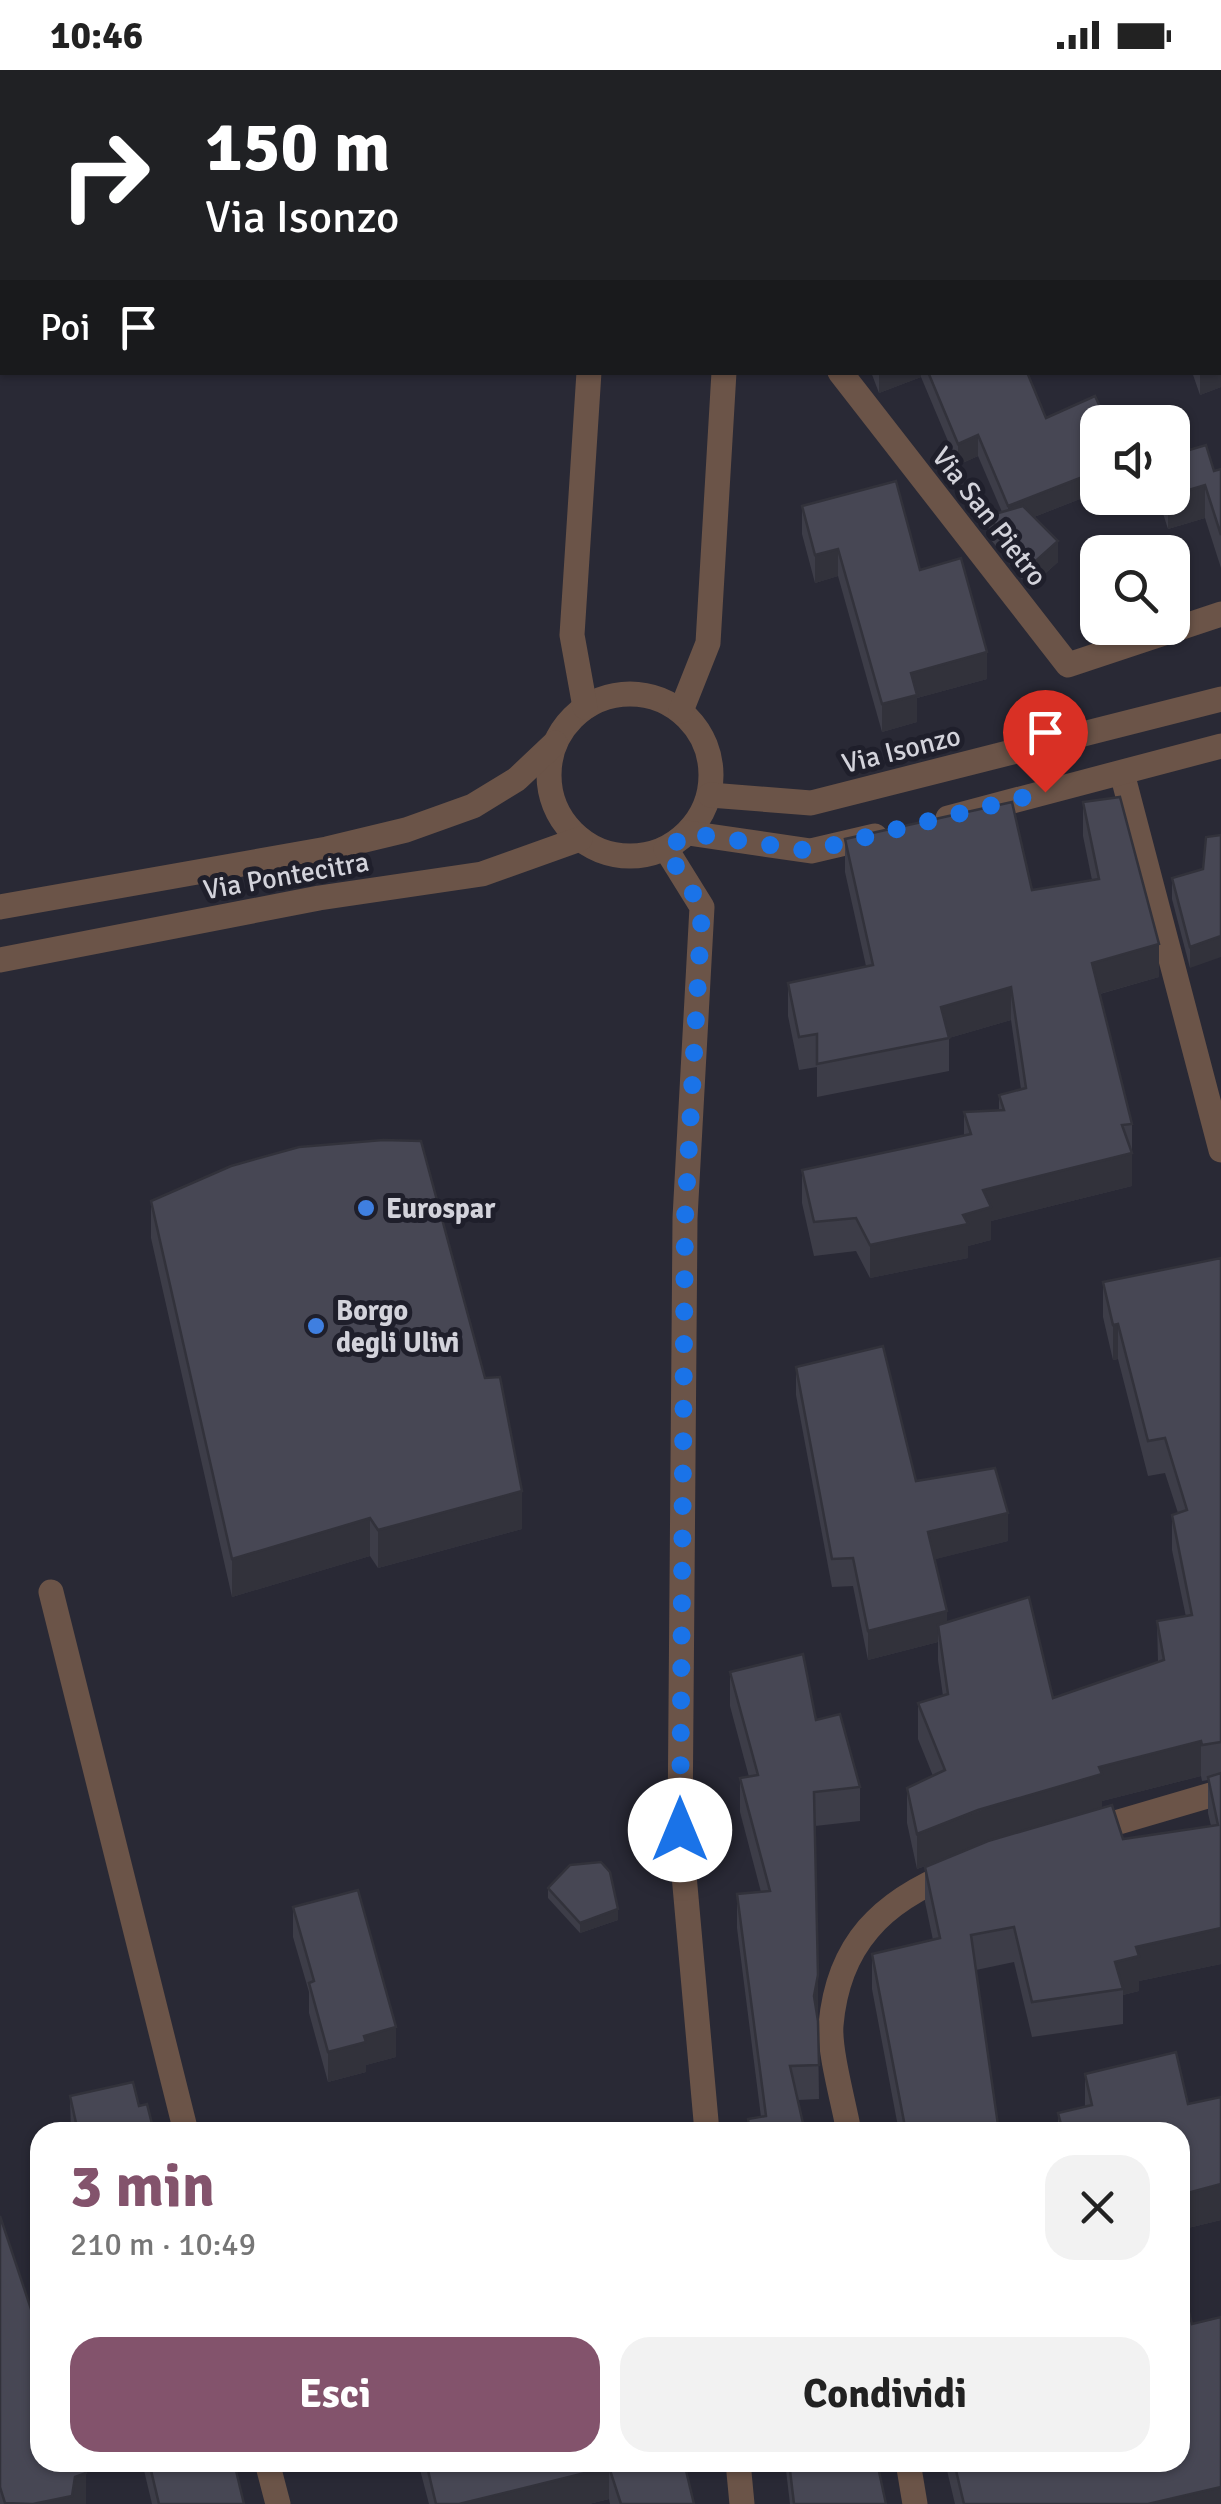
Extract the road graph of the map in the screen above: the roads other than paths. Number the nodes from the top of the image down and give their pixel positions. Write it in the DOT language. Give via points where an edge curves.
graph roads {
  1 [pos="589,375"];
  2 [pos="724,375"];
  3 [pos="842,375"];
  4 [pos="1221,614"];
  5 [pos="1221,699"];
  6 [pos="586,706"];
  7 [pos="681,711"];
  8 [pos="555,743"];
  9 [pos="1221,746"];
  10 [pos="1122,772"];
  11 [pos="710,795"];
  12 [pos="930,822"];
  13 [pos="891,832"];
  14 [pos="688,833"];
  15 [pos="580,840"];
  16 [pos="666,850"];
  17 [pos="0,907"];
  18 [pos="0,960"];
  19 [pos="1221,1150"];
  20 [pos="52,1592"];
  21 [pos="1221,1792"];
  22 [pos="1056,1840"];
  23 [pos="983,1861"];
  24 [pos="184,2122"];
  25 [pos="707,2122"];
  26 [pos="847,2122"];
  27 [pos="270,2472"];
  28 [pos="739,2472"];
  29 [pos="910,2472"];
  30 [pos="278,2504"];
  31 [pos="742,2504"];
  32 [pos="916,2504"];
  1 -- 6 [label="street" via="572,634"];
  2 -- 7 [label="street" via="708,643"];
  3 -- 4 [label="street, Via San Pietro" via="1068,664"];
  5 -- 11 [label="street, Via Isonzo" via="811,803"];
  6 -- 7 [label="street" via="611,695 650,696"];
  6 -- 8 [label="street"];
  7 -- 11 [label="street" via="707,747"];
  8 -- 15 [label="street" via="550,793"];
  8 -- 17 [label="street, Via Pontecitra" via="517,779 474,806 406,830"];
  9 -- 10 [label="street"];
  10 -- 12 [label="street"];
  10 -- 19 [label="street"];
  11 -- 14 [label="street"];
  13 -- 14 [label="street" via="810,851"];
  14 -- 16 [label="street"];
  15 -- 16 [label="street" via="629,858"];
  15 -- 18 [label="street, Via Pontecitra" via="482,874 319,898"];
  16 -- 25 [label="street" via="702,908 685,1218 680,1830"];
  20 -- 24 [label="street"];
  21 -- 22 [label="street"];
  23 -- 26 [label="street" via="921,1886 870,1922 844,1963 830,2028"];
  27 -- 30 [label="street"];
  28 -- 31 [label="street"];
  29 -- 32 [label="street"];
}
